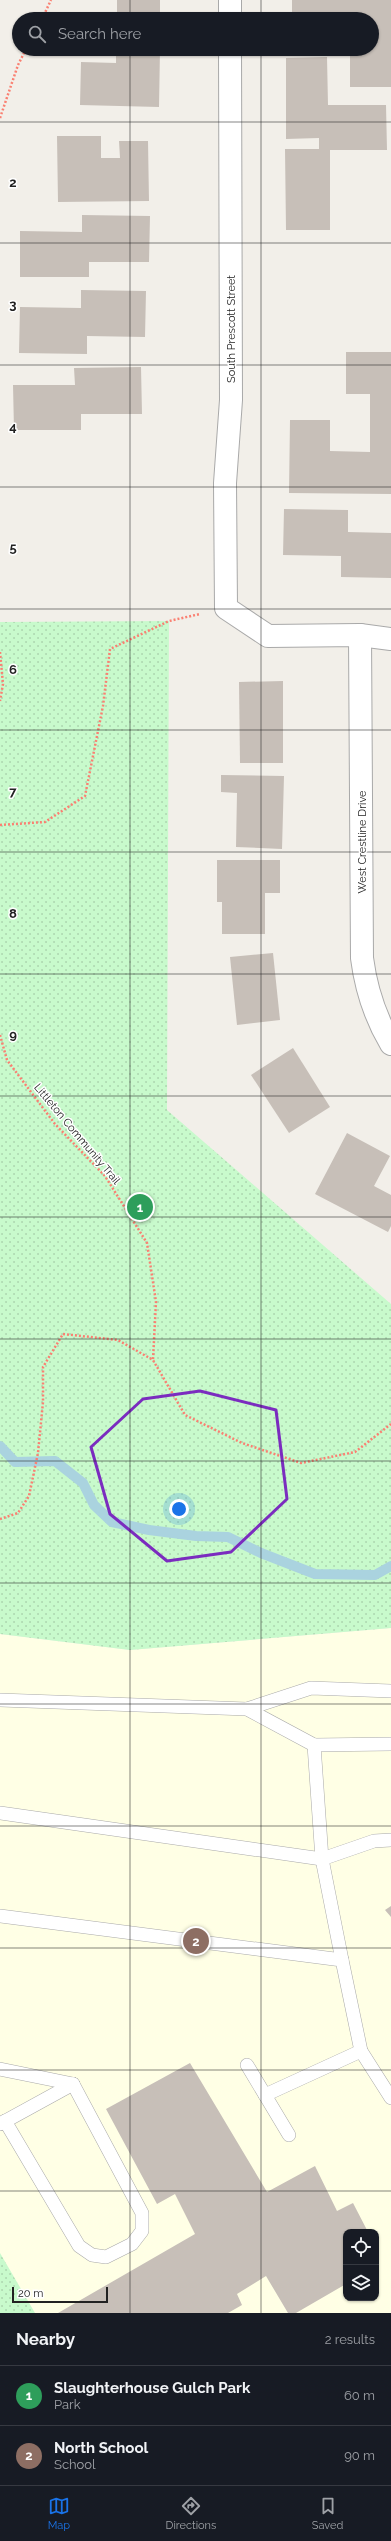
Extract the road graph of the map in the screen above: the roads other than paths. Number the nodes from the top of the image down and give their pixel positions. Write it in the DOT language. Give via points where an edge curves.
graph roads {
  1 [pos="230,0"];
  2 [pos="230,12"];
  3 [pos="230,56"];
  4 [pos="360,635"];
  5 [pos="391,639"];
  6 [pos="391,1044"];
  7 [pos="391,1691"];
  8 [pos="0,1700"];
  9 [pos="247,1708"];
  10 [pos="391,1744"];
  11 [pos="314,1745"];
  12 [pos="0,1813"];
  13 [pos="391,1840"];
  14 [pos="322,1860"];
  15 [pos="0,1916"];
  16 [pos="342,1960"];
  17 [pos="361,2051"];
  18 [pos="247,2065"];
  19 [pos="0,2069"];
  20 [pos="73,2084"];
  21 [pos="265,2096"];
  22 [pos="391,2098"];
  23 [pos="3,2122"];
  24 [pos="289,2135"];
  1 -- 2 [label="street"];
  3 -- 4 [label="street, South Prescott Street" via="231,400 225,483 226,608 268,636"];
  4 -- 5 [label="street"];
  4 -- 6 [label="street, West Crestline Drive" via="362,958 365,980 378,1023"];
  7 -- 9 [label="lane" via="312,1688"];
  8 -- 9 [label="lane"];
  9 -- 11 [label="lane"];
  10 -- 11 [label="lane"];
  11 -- 14 [label="lane"];
  12 -- 14 [label="lane"];
  13 -- 14 [label="lane" via="374,1841"];
  14 -- 16 [label="lane"];
  15 -- 16 [label="lane"];
  16 -- 17 [label="lane"];
  17 -- 21 [label="lane"];
  17 -- 22 [label="lane"];
  18 -- 21 [label="lane"];
  19 -- 20 [label="lane"];
  20 -- 23 [label="lane"];
  20 -- 23 [label="lane" via="142,2213 142,2231 132,2244 106,2257 92,2256 79,2246"];
  21 -- 24 [label="lane"];
}
